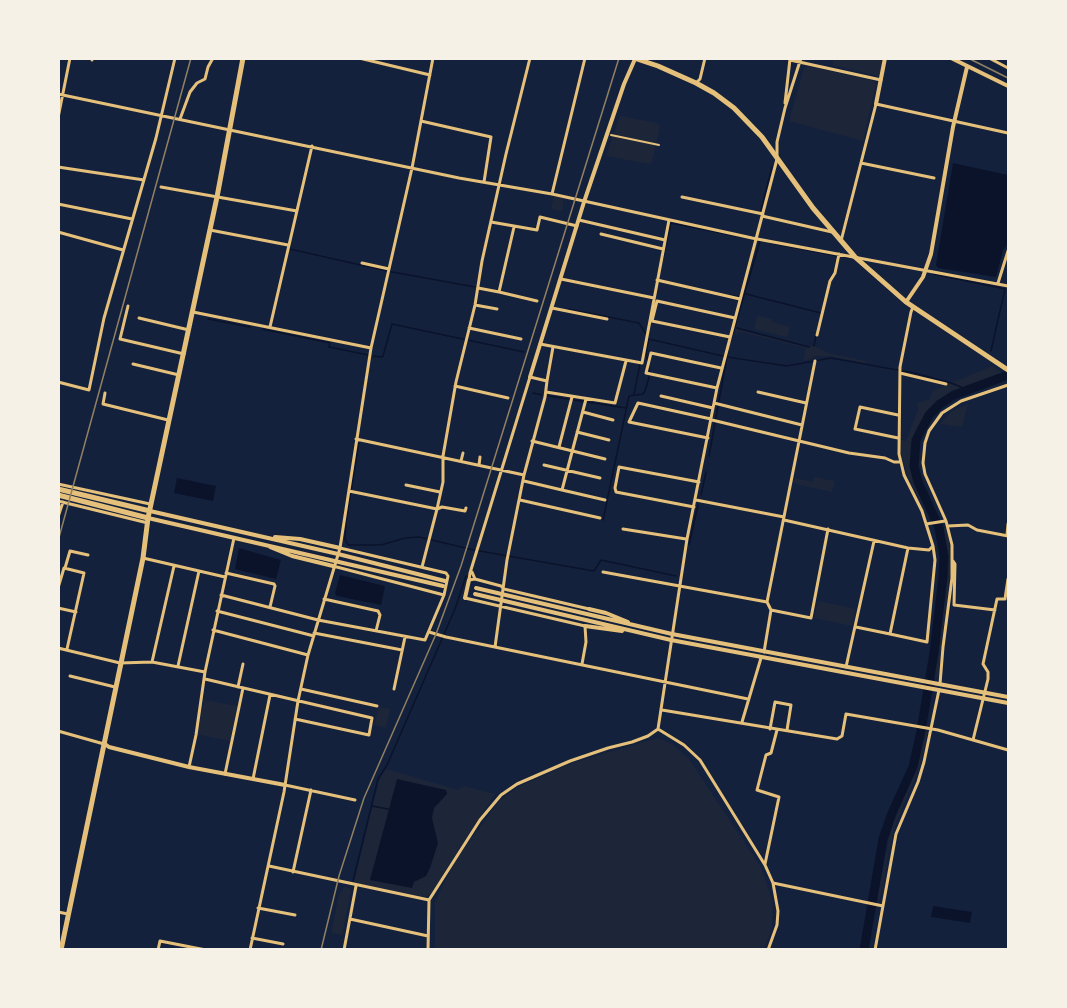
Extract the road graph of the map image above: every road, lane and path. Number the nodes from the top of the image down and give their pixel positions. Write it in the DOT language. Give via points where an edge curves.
graph roads {
  1 [pos="70,58"];
  2 [pos="175,58"];
  3 [pos="213,58"];
  4 [pos="243,58"];
  5 [pos="358,58"];
  6 [pos="433,58"];
  7 [pos="530,58"];
  8 [pos="585,58"];
  9 [pos="660,58"];
  10 [pos="705,58"];
  11 [pos="885,58"];
  12 [pos="951,58"];
  13 [pos="989,58"];
  14 [pos="637,59"];
  15 [pos="790,59"];
  16 [pos="801,60"];
  17 [pos="996,60"];
  18 [pos="658,66"];
  19 [pos="967,67"];
  20 [pos="1008,68"];
  21 [pos="430,75"];
  22 [pos="881,80"];
  23 [pos="696,83"];
  24 [pos="1008,86"];
  25 [pos="61,94"];
  26 [pos="876,104"];
  27 [pos="785,108"];
  28 [pos="162,115"];
  29 [pos="59,118"];
  30 [pos="180,119"];
  31 [pos="421,121"];
  32 [pos="954,122"];
  33 [pos="230,128"];
  34 [pos="1008,134"];
  35 [pos="611,135"];
  36 [pos="312,146"];
  37 [pos="659,146"];
  38 [pos="777,159"];
  39 [pos="861,163"];
  40 [pos="58,167"];
  41 [pos="412,168"];
  42 [pos="934,178"];
  43 [pos="144,180"];
  44 [pos="484,183"];
  45 [pos="500,185"];
  46 [pos="161,187"];
  47 [pos="552,194"];
  48 [pos="217,197"];
  49 [pos="682,197"];
  50 [pos="584,202"];
  51 [pos="58,204"];
  52 [pos="297,211"];
  53 [pos="763,215"];
  54 [pos="132,219"];
  55 [pos="669,220"];
  56 [pos="491,222"];
  57 [pos="578,223"];
  58 [pos="514,226"];
  59 [pos="210,230"];
  60 [pos="58,232"];
  61 [pos="832,232"];
  62 [pos="601,234"];
  63 [pos="756,238"];
  64 [pos="665,240"];
  65 [pos="841,243"];
  66 [pos="288,245"];
  67 [pos="663,249"];
  68 [pos="123,250"];
  69 [pos="1008,252"];
  70 [pos="839,254"];
  71 [pos="855,257"];
  72 [pos="362,263"];
  73 [pos="389,269"];
  74 [pos="926,270"];
  75 [pos="561,279"];
  76 [pos="657,279"];
  77 [pos="998,283"];
  78 [pos="1008,286"];
  79 [pos="478,288"];
  80 [pos="499,292"];
  81 [pos="654,298"];
  82 [pos="740,299"];
  83 [pos="537,301"];
  84 [pos="906,302"];
  85 [pos="475,305"];
  86 [pos="128,306"];
  87 [pos="914,307"];
  88 [pos="552,308"];
  89 [pos="497,309"];
  90 [pos="193,312"];
  91 [pos="139,318"];
  92 [pos="735,318"];
  93 [pos="607,319"];
  94 [pos="270,327"];
  95 [pos="469,328"];
  96 [pos="189,330"];
  97 [pos="817,335"];
  98 [pos="730,337"];
  99 [pos="521,339"];
  100 [pos="540,344"];
  101 [pos="553,347"];
  102 [pos="371,348"];
  103 [pos="183,354"];
  104 [pos="626,361"];
  105 [pos="815,361"];
  106 [pos="133,364"];
  107 [pos="721,368"];
  108 [pos="1006,368"];
  109 [pos="900,373"];
  110 [pos="179,375"];
  111 [pos="530,377"];
  112 [pos="547,381"];
  113 [pos="58,382"];
  114 [pos="946,384"];
  115 [pos="1008,385"];
  116 [pos="455,386"];
  117 [pos="717,388"];
  118 [pos="546,392"];
  119 [pos="758,392"];
  120 [pos="105,393"];
  121 [pos="661,396"];
  122 [pos="572,397"];
  123 [pos="508,398"];
  124 [pos="586,399"];
  125 [pos="806,403"];
  126 [pos="714,405"];
  127 [pos="583,412"];
  128 [pos="898,415"];
  129 [pos="711,419"];
  130 [pos="170,420"];
  131 [pos="613,420"];
  132 [pos="802,425"];
  133 [pos="578,432"];
  134 [pos="708,438"];
  135 [pos="898,438"];
  136 [pos="356,439"];
  137 [pos="609,440"];
  138 [pos="532,441"];
  139 [pos="799,441"];
  140 [pos="559,448"];
  141 [pos="572,451"];
  142 [pos="463,453"];
  143 [pos="443,457"];
  144 [pos="480,457"];
  145 [pos="605,459"];
  146 [pos="461,461"];
  147 [pos="900,462"];
  148 [pos="479,465"];
  149 [pos="544,465"];
  150 [pos="503,470"];
  151 [pos="567,470"];
  152 [pos="524,475"];
  153 [pos="600,478"];
  154 [pos="524,481"];
  155 [pos="699,482"];
  156 [pos="58,484"];
  157 [pos="406,485"];
  158 [pos="58,489"];
  159 [pos="562,490"];
  160 [pos="349,491"];
  161 [pos="440,492"];
  162 [pos="58,495"];
  163 [pos="520,500"];
  164 [pos="605,500"];
  165 [pos="696,500"];
  166 [pos="61,501"];
  167 [pos="151,504"];
  168 [pos="694,507"];
  169 [pos="466,508"];
  170 [pos="437,509"];
  171 [pos="58,517"];
  172 [pos="148,517"];
  173 [pos="600,518"];
  174 [pos="784,519"];
  175 [pos="945,521"];
  176 [pos="928,524"];
  177 [pos="1008,524"];
  178 [pos="948,526"];
  179 [pos="623,529"];
  180 [pos="828,529"];
  181 [pos="1008,535"];
  182 [pos="234,537"];
  183 [pos="262,537"];
  184 [pos="687,539"];
  185 [pos="874,541"];
  186 [pos="933,546"];
  187 [pos="340,548"];
  188 [pos="908,548"];
  189 [pos="338,554"];
  190 [pos="88,555"];
  191 [pos="143,558"];
  192 [pos="952,560"];
  193 [pos="334,563"];
  194 [pos="174,566"];
  195 [pos="422,567"];
  196 [pos="65,568"];
  197 [pos="200,571"];
  198 [pos="472,572"];
  199 [pos="603,572"];
  200 [pos="225,575"];
  201 [pos="475,579"];
  202 [pos="1008,579"];
  203 [pos="469,580"];
  204 [pos="445,581"];
  205 [pos="680,586"];
  206 [pos="58,588"];
  207 [pos="476,588"];
  208 [pos="444,590"];
  209 [pos="504,590"];
  210 [pos="475,594"];
  211 [pos="221,595"];
  212 [pos="465,598"];
  213 [pos="324,599"];
  214 [pos="766,602"];
  215 [pos="500,605"];
  216 [pos="58,608"];
  217 [pos="270,608"];
  218 [pos="589,609"];
  219 [pos="771,610"];
  220 [pos="995,610"];
  221 [pos="217,611"];
  222 [pos="75,612"];
  223 [pos="318,620"];
  224 [pos="585,626"];
  225 [pos="640,627"];
  226 [pos="856,627"];
  227 [pos="213,630"];
  228 [pos="376,631"];
  229 [pos="634,631"];
  230 [pos="429,632"];
  231 [pos="314,634"];
  232 [pos="672,634"];
  233 [pos="890,634"];
  234 [pos="405,637"];
  235 [pos="671,640"];
  236 [pos="495,647"];
  237 [pos="58,648"];
  238 [pos="67,650"];
  239 [pos="402,650"];
  240 [pos="764,652"];
  241 [pos="308,655"];
  242 [pos="761,658"];
  243 [pos="152,662"];
  244 [pos="120,663"];
  245 [pos="243,664"];
  246 [pos="582,664"];
  247 [pos="178,667"];
  248 [pos="846,667"];
  249 [pos="205,672"];
  250 [pos="70,676"];
  251 [pos="205,679"];
  252 [pos="667,681"];
  253 [pos="939,684"];
  254 [pos="115,687"];
  255 [pos="237,687"];
  256 [pos="243,688"];
  257 [pos="301,689"];
  258 [pos="394,689"];
  259 [pos="938,690"];
  260 [pos="985,692"];
  261 [pos="270,694"];
  262 [pos="1008,697"];
  263 [pos="748,699"];
  264 [pos="983,699"];
  265 [pos="298,701"];
  266 [pos="1008,704"];
  267 [pos="377,706"];
  268 [pos="662,710"];
  269 [pos="295,719"];
  270 [pos="742,723"];
  271 [pos="658,729"];
  272 [pos="770,729"];
  273 [pos="777,730"];
  274 [pos="787,730"];
  275 [pos="931,730"];
  276 [pos="58,731"];
  277 [pos="974,740"];
  278 [pos="104,744"];
  279 [pos="1008,750"];
  280 [pos="189,767"];
  281 [pos="225,774"];
  282 [pos="253,778"];
  283 [pos="285,785"];
  284 [pos="311,790"];
  285 [pos="355,800"];
  286 [pos="268,866"];
  287 [pos="765,866"];
  288 [pos="293,872"];
  289 [pos="773,883"];
  290 [pos="356,886"];
  291 [pos="429,900"];
  292 [pos="882,906"];
  293 [pos="258,908"];
  294 [pos="58,912"];
  295 [pos="68,914"];
  296 [pos="296,915"];
  297 [pos="350,920"];
  298 [pos="428,936"];
  299 [pos="252,938"];
  300 [pos="283,944"];
  301 [pos="61,950"];
  302 [pos="158,950"];
  303 [pos="207,950"];
  304 [pos="250,950"];
  305 [pos="344,950"];
  306 [pos="428,950"];
  307 [pos="768,950"];
  308 [pos="875,950"];
  1 -- 25 [label="street"];
  2 -- 28 [label="street"];
  3 -- 30 [label="street" via="206,78 190,92"];
  4 -- 33 [label="highway"];
  5 -- 21 [label="street"];
  6 -- 21 [label="street"];
  7 -- 45 [label="street"];
  8 -- 47 [label="street"];
  9 -- 18 [label="street"];
  10 -- 23 [label="street"];
  11 -- 22 [label="street"];
  12 -- 19 [label="street"];
  13 -- 17 [label="street"];
  14 -- 18 [label="highway"];
  14 -- 50 [label="street" via="624,84"];
  15 -- 16 [label="street"];
  15 -- 27 [label="street"];
  16 -- 22 [label="street"];
  16 -- 27 [label="street"];
  17 -- 20 [label="street"];
  18 -- 23 [label="highway"];
  19 -- 24 [label="street"];
  19 -- 32 [label="street"];
  21 -- 31 [label="street"];
  22 -- 26 [label="street"];
  23 -- 38 [label="highway" via="734,108"];
  25 -- 28 [label="street"];
  25 -- 29 [label="street"];
  26 -- 32 [label="street"];
  26 -- 39 [label="street"];
  27 -- 38 [label="street"];
  28 -- 30 [label="street"];
  28 -- 43 [label="street"];
  30 -- 33 [label="street"];
  31 -- 41 [label="street"];
  31 -- 44 [label="street" via="491,137"];
  32 -- 34 [label="street"];
  32 -- 74 [label="street"];
  33 -- 36 [label="street"];
  33 -- 48 [label="highway"];
  35 -- 37 [label="street"];
  36 -- 41 [label="street"];
  36 -- 52 [label="street"];
  38 -- 53 [label="street"];
  38 -- 61 [label="highway"];
  39 -- 42 [label="street"];
  39 -- 65 [label="street"];
  40 -- 43 [label="street"];
  41 -- 44 [label="street"];
  41 -- 73 [label="street"];
  43 -- 54 [label="street"];
  44 -- 45 [label="street"];
  45 -- 47 [label="street"];
  45 -- 56 [label="street"];
  46 -- 48 [label="street"];
  47 -- 50 [label="street"];
  48 -- 52 [label="street"];
  48 -- 59 [label="highway"];
  49 -- 53 [label="street"];
  50 -- 55 [label="street"];
  50 -- 57 [label="street"];
  51 -- 54 [label="street"];
  52 -- 66 [label="street"];
  53 -- 61 [label="street"];
  53 -- 63 [label="street"];
  54 -- 68 [label="street"];
  55 -- 63 [label="street"];
  55 -- 64 [label="street"];
  56 -- 58 [label="street"];
  56 -- 79 [label="street"];
  57 -- 58 [label="street" via="540,217 537,230"];
  57 -- 64 [label="street"];
  57 -- 75 [label="street"];
  58 -- 80 [label="street"];
  59 -- 66 [label="street"];
  59 -- 90 [label="highway"];
  60 -- 68 [label="street"];
  61 -- 65 [label="highway"];
  62 -- 67 [label="street"];
  63 -- 70 [label="street"];
  63 -- 82 [label="street"];
  64 -- 67 [label="street"];
  65 -- 71 [label="highway"];
  66 -- 94 [label="street"];
  67 -- 76 [label="street"];
  68 -- 113 [label="street" via="88,390"];
  69 -- 77 [label="street"];
  70 -- 71 [label="street"];
  70 -- 97 [label="street"];
  71 -- 74 [label="street"];
  71 -- 84 [label="highway"];
  72 -- 73 [label="street"];
  73 -- 102 [label="street"];
  74 -- 77 [label="street"];
  74 -- 84 [label="street"];
  75 -- 81 [label="street"];
  75 -- 88 [label="street"];
  76 -- 81 [label="street"];
  76 -- 82 [label="street"];
  77 -- 78 [label="street"];
  79 -- 80 [label="street"];
  79 -- 85 [label="street"];
  80 -- 83 [label="street"];
  81 -- 104 [label="street" via="642,363"];
  82 -- 92 [label="street"];
  84 -- 87 [label="highway"];
  85 -- 89 [label="street"];
  85 -- 95 [label="street"];
  86 -- 103 [label="street" via="120,339"];
  87 -- 108 [label="highway"];
  87 -- 109 [label="street"];
  88 -- 93 [label="street"];
  88 -- 100 [label="street"];
  90 -- 94 [label="street"];
  90 -- 96 [label="highway"];
  91 -- 96 [label="street"];
  92 -- 98 [label="street"];
  92 -- 98 [label="street" via="657,301 652,321"];
  94 -- 102 [label="street"];
  95 -- 99 [label="street"];
  95 -- 116 [label="street"];
  96 -- 103 [label="highway"];
  98 -- 107 [label="street"];
  100 -- 101 [label="street"];
  100 -- 111 [label="street"];
  101 -- 104 [label="street"];
  101 -- 112 [label="street"];
  102 -- 136 [label="street"];
  103 -- 110 [label="highway"];
  104 -- 124 [label="street" via="615,403"];
  105 -- 125 [label="street"];
  106 -- 110 [label="street"];
  107 -- 117 [label="street"];
  107 -- 117 [label="street" via="651,353 646,373"];
  109 -- 114 [label="street"];
  109 -- 128 [label="street"];
  110 -- 130 [label="highway"];
  111 -- 112 [label="street"];
  111 -- 150 [label="street"];
  112 -- 118 [label="street"];
  115 -- 175 [label="street" via="961,401 942,413 929,431 925,474"];
  116 -- 123 [label="street"];
  116 -- 143 [label="street"];
  117 -- 126 [label="street"];
  118 -- 122 [label="street"];
  118 -- 138 [label="street"];
  119 -- 125 [label="street"];
  120 -- 130 [label="street" via="103,404"];
  121 -- 126 [label="street"];
  122 -- 124 [label="street"];
  122 -- 140 [label="street"];
  124 -- 127 [label="street"];
  125 -- 132 [label="street"];
  126 -- 129 [label="street"];
  126 -- 132 [label="street"];
  127 -- 131 [label="street"];
  127 -- 133 [label="street"];
  128 -- 135 [label="street"];
  128 -- 135 [label="street" via="860,407 855,429"];
  129 -- 134 [label="street"];
  129 -- 134 [label="street" via="638,403 629,422"];
  129 -- 139 [label="street"];
  130 -- 167 [label="highway"];
  132 -- 139 [label="street"];
  133 -- 137 [label="street"];
  133 -- 141 [label="street"];
  134 -- 155 [label="street"];
  135 -- 147 [label="street"];
  136 -- 143 [label="street"];
  136 -- 160 [label="street"];
  138 -- 140 [label="street"];
  138 -- 152 [label="street"];
  139 -- 147 [label="street"];
  139 -- 174 [label="street"];
  140 -- 141 [label="street"];
  141 -- 145 [label="street"];
  141 -- 151 [label="street"];
  142 -- 146 [label="street"];
  143 -- 146 [label="street"];
  143 -- 161 [label="street"];
  144 -- 148 [label="street"];
  146 -- 148 [label="street"];
  147 -- 176 [label="street"];
  148 -- 150 [label="street"];
  149 -- 151 [label="street"];
  150 -- 152 [label="street"];
  150 -- 198 [label="street"];
  151 -- 153 [label="street"];
  151 -- 159 [label="street"];
  152 -- 154 [label="street"];
  154 -- 159 [label="street"];
  154 -- 163 [label="street"];
  155 -- 165 [label="street"];
  155 -- 168 [label="street" via="619,467 616,492"];
  156 -- 167 [label="street"];
  157 -- 161 [label="street"];
  158 -- 172 [label="highway"];
  159 -- 164 [label="street"];
  160 -- 170 [label="street"];
  160 -- 187 [label="street"];
  161 -- 170 [label="street"];
  162 -- 172 [label="highway"];
  163 -- 173 [label="street"];
  163 -- 209 [label="street"];
  165 -- 168 [label="street"];
  165 -- 174 [label="street"];
  166 -- 171 [label="street"];
  166 -- 172 [label="street"];
  167 -- 172 [label="highway"];
  168 -- 184 [label="street"];
  169 -- 170 [label="street" via="465,512"];
  170 -- 195 [label="street"];
  172 -- 182 [label="street"];
  172 -- 183 [label="street"];
  172 -- 191 [label="highway"];
  174 -- 180 [label="street"];
  174 -- 214 [label="street"];
  175 -- 176 [label="street"];
  175 -- 178 [label="street"];
  176 -- 186 [label="street"];
  177 -- 181 [label="street"];
  178 -- 181 [label="street" via="968,525"];
  178 -- 192 [label="street"];
  179 -- 184 [label="street"];
  180 -- 185 [label="street"];
  180 -- 219 [label="street" via="811,618"];
  182 -- 193 [label="street"];
  182 -- 200 [label="street"];
  183 -- 187 [label="street" via="300,539"];
  183 -- 189 [label="street"];
  184 -- 205 [label="street"];
  185 -- 188 [label="street"];
  185 -- 226 [label="street"];
  186 -- 188 [label="street" via="929,550"];
  186 -- 233 [label="street" via="927,642"];
  187 -- 189 [label="street"];
  187 -- 195 [label="street"];
  188 -- 233 [label="street"];
  189 -- 193 [label="street"];
  189 -- 204 [label="street"];
  190 -- 196 [label="street" via="70,551"];
  191 -- 194 [label="street"];
  191 -- 244 [label="highway"];
  192 -- 220 [label="street" via="954,605"];
  192 -- 253 [label="street"];
  193 -- 208 [label="street"];
  193 -- 208 [label="street"];
  193 -- 213 [label="street"];
  194 -- 197 [label="street"];
  194 -- 243 [label="street"];
  195 -- 208 [label="street" via="446,573"];
  196 -- 206 [label="street"];
  196 -- 222 [label="street" via="84,573"];
  197 -- 200 [label="street"];
  197 -- 247 [label="street"];
  198 -- 201 [label="street"];
  198 -- 203 [label="street"];
  199 -- 205 [label="street"];
  200 -- 211 [label="street"];
  200 -- 217 [label="street" via="274,584"];
  201 -- 203 [label="street"];
  201 -- 209 [label="street"];
  202 -- 220 [label="street" via="1005,599 997,599"];
  203 -- 212 [label="street"];
  205 -- 214 [label="street"];
  205 -- 232 [label="street"];
  207 -- 225 [label="street"];
  208 -- 230 [label="street"];
  209 -- 215 [label="street"];
  209 -- 218 [label="street"];
  210 -- 229 [label="street"];
  211 -- 217 [label="street"];
  211 -- 221 [label="street"];
  212 -- 215 [label="street"];
  213 -- 223 [label="street"];
  213 -- 228 [label="street" via="378,611"];
  214 -- 219 [label="street"];
  215 -- 224 [label="street"];
  215 -- 236 [label="street"];
  216 -- 222 [label="street"];
  217 -- 223 [label="street"];
  218 -- 225 [label="street"];
  219 -- 240 [label="street"];
  220 -- 260 [label="street" via="984,664 988,672"];
  221 -- 227 [label="street"];
  221 -- 231 [label="street"];
  222 -- 238 [label="street"];
  223 -- 228 [label="street"];
  223 -- 231 [label="street"];
  224 -- 229 [label="street"];
  224 -- 246 [label="street"];
  225 -- 232 [label="street"];
  226 -- 233 [label="street"];
  226 -- 248 [label="street"];
  227 -- 241 [label="street"];
  227 -- 249 [label="street"];
  228 -- 234 [label="street"];
  229 -- 235 [label="street"];
  230 -- 234 [label="street" via="425,640"];
  230 -- 236 [label="street"];
  231 -- 239 [label="street"];
  231 -- 241 [label="street"];
  232 -- 235 [label="street"];
  232 -- 240 [label="street"];
  234 -- 239 [label="street"];
  235 -- 242 [label="street"];
  235 -- 252 [label="street"];
  236 -- 246 [label="street"];
  237 -- 238 [label="street"];
  238 -- 244 [label="street"];
  239 -- 258 [label="street"];
  240 -- 248 [label="street"];
  241 -- 257 [label="street"];
  242 -- 259 [label="street"];
  242 -- 263 [label="street"];
  243 -- 244 [label="street"];
  243 -- 247 [label="street"];
  244 -- 254 [label="highway"];
  245 -- 255 [label="street"];
  246 -- 252 [label="street"];
  247 -- 249 [label="street"];
  248 -- 253 [label="street"];
  249 -- 251 [label="street"];
  250 -- 254 [label="street"];
  251 -- 255 [label="street"];
  251 -- 280 [label="street"];
  252 -- 263 [label="street"];
  252 -- 268 [label="street"];
  253 -- 259 [label="street"];
  253 -- 260 [label="street"];
  254 -- 278 [label="highway"];
  255 -- 256 [label="street"];
  256 -- 261 [label="street"];
  256 -- 281 [label="street"];
  257 -- 265 [label="street"];
  257 -- 267 [label="street"];
  259 -- 264 [label="street"];
  259 -- 275 [label="street"];
  260 -- 262 [label="street"];
  260 -- 264 [label="street"];
  261 -- 265 [label="street"];
  261 -- 282 [label="street"];
  263 -- 270 [label="street"];
  264 -- 266 [label="street"];
  264 -- 277 [label="street"];
  265 -- 269 [label="street"];
  265 -- 269 [label="street" via="372,718 369,735"];
  268 -- 270 [label="street"];
  268 -- 271 [label="street"];
  269 -- 283 [label="street"];
  270 -- 272 [label="street"];
  271 -- 287 [label="street" via="700,760"];
  271 -- 291 [label="street" via="517,784 501,795 480,820"];
  272 -- 273 [label="street"];
  272 -- 274 [label="street" via="775,702 791,705"];
  273 -- 274 [label="street"];
  273 -- 287 [label="street" via="757,790 779,797"];
  274 -- 275 [label="street" via="840,738 846,714"];
  275 -- 277 [label="street"];
  275 -- 292 [label="street" via="918,782 896,834"];
  276 -- 278 [label="street"];
  277 -- 279 [label="street"];
  278 -- 280 [label="street"];
  278 -- 295 [label="highway"];
  280 -- 281 [label="street"];
  281 -- 282 [label="street"];
  282 -- 283 [label="street"];
  283 -- 284 [label="street"];
  283 -- 286 [label="street"];
  284 -- 285 [label="street"];
  284 -- 288 [label="street"];
  286 -- 288 [label="street"];
  286 -- 293 [label="street"];
  287 -- 289 [label="street"];
  288 -- 290 [label="street"];
  289 -- 292 [label="street"];
  289 -- 307 [label="street" via="777,919"];
  290 -- 291 [label="street"];
  290 -- 297 [label="street"];
  291 -- 298 [label="street"];
  292 -- 308 [label="street"];
  293 -- 296 [label="street"];
  293 -- 299 [label="street"];
  294 -- 295 [label="street"];
  295 -- 301 [label="highway"];
  297 -- 298 [label="street"];
  297 -- 305 [label="street"];
  298 -- 306 [label="street"];
  299 -- 300 [label="street"];
  299 -- 304 [label="street"];
  302 -- 303 [label="street" via="160,941"];
}
